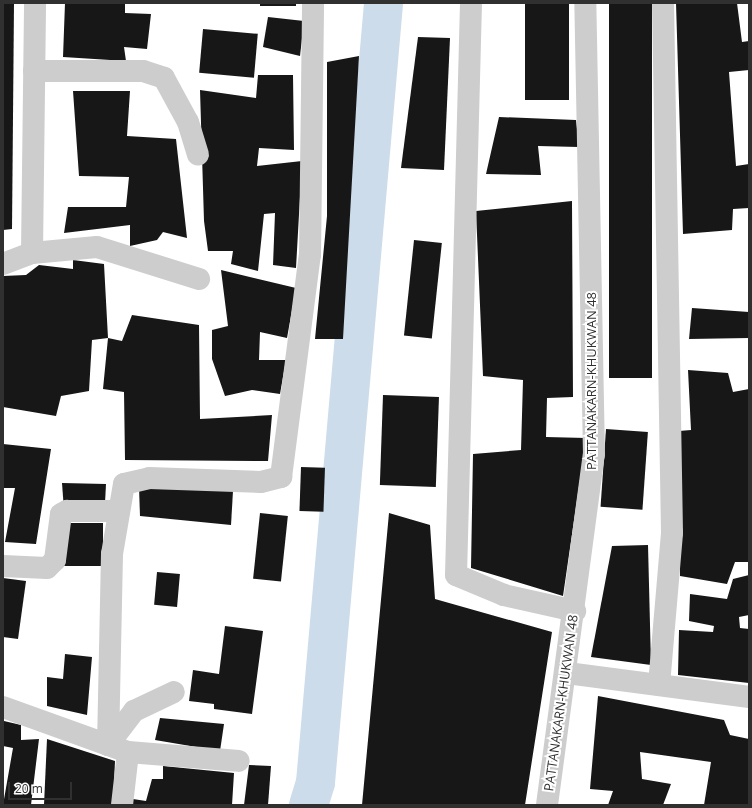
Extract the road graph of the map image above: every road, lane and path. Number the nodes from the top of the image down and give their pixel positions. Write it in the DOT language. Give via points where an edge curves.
graph roads {
  1 [pos="35,3"];
  2 [pos="313,3"];
  3 [pos="471,3"];
  4 [pos="585,3"];
  5 [pos="663,3"];
  6 [pos="34,71"];
  7 [pos="198,154"];
  8 [pos="32,253"];
  9 [pos="3,264"];
  10 [pos="199,280"];
  11 [pos="119,511"];
  12 [pos="3,566"];
  13 [pos="574,611"];
  14 [pos="567,673"];
  15 [pos="659,685"];
  16 [pos="174,692"];
  17 [pos="749,697"];
  18 [pos="3,707"];
  19 [pos="118,749"];
  20 [pos="239,762"];
  21 [pos="122,805"];
  22 [pos="547,805"];
  1 -- 6 [label="street"];
  2 -- 11 [label="street" via="310,255 281,477 261,482 149,478 133,480 124,484"];
  3 -- 13 [label="street" via="456,575 504,595"];
  4 -- 13 [label="street, PATTANAKARN-KHUKWAN 48" via="594,454"];
  5 -- 15 [label="street" via="672,533"];
  6 -- 7 [label="street" via="143,71 164,78 188,122"];
  6 -- 8 [label="street"];
  8 -- 9 [label="street"];
  8 -- 10 [label="street" via="97,247"];
  11 -- 12 [label="street" via="67,511 61,514 55,560 47,568"];
  11 -- 19 [label="street" via="112,554"];
  13 -- 14 [label="street, PATTANAKARN-KHUKWAN 48"];
  14 -- 15 [label="street"];
  14 -- 22 [label="street, PATTANAKARN-KHUKWAN 48"];
  15 -- 17 [label="street"];
  16 -- 19 [label="street" via="134,711"];
  18 -- 19 [label="street"];
  19 -- 20 [label="street"];
  19 -- 21 [label="street"];
}
